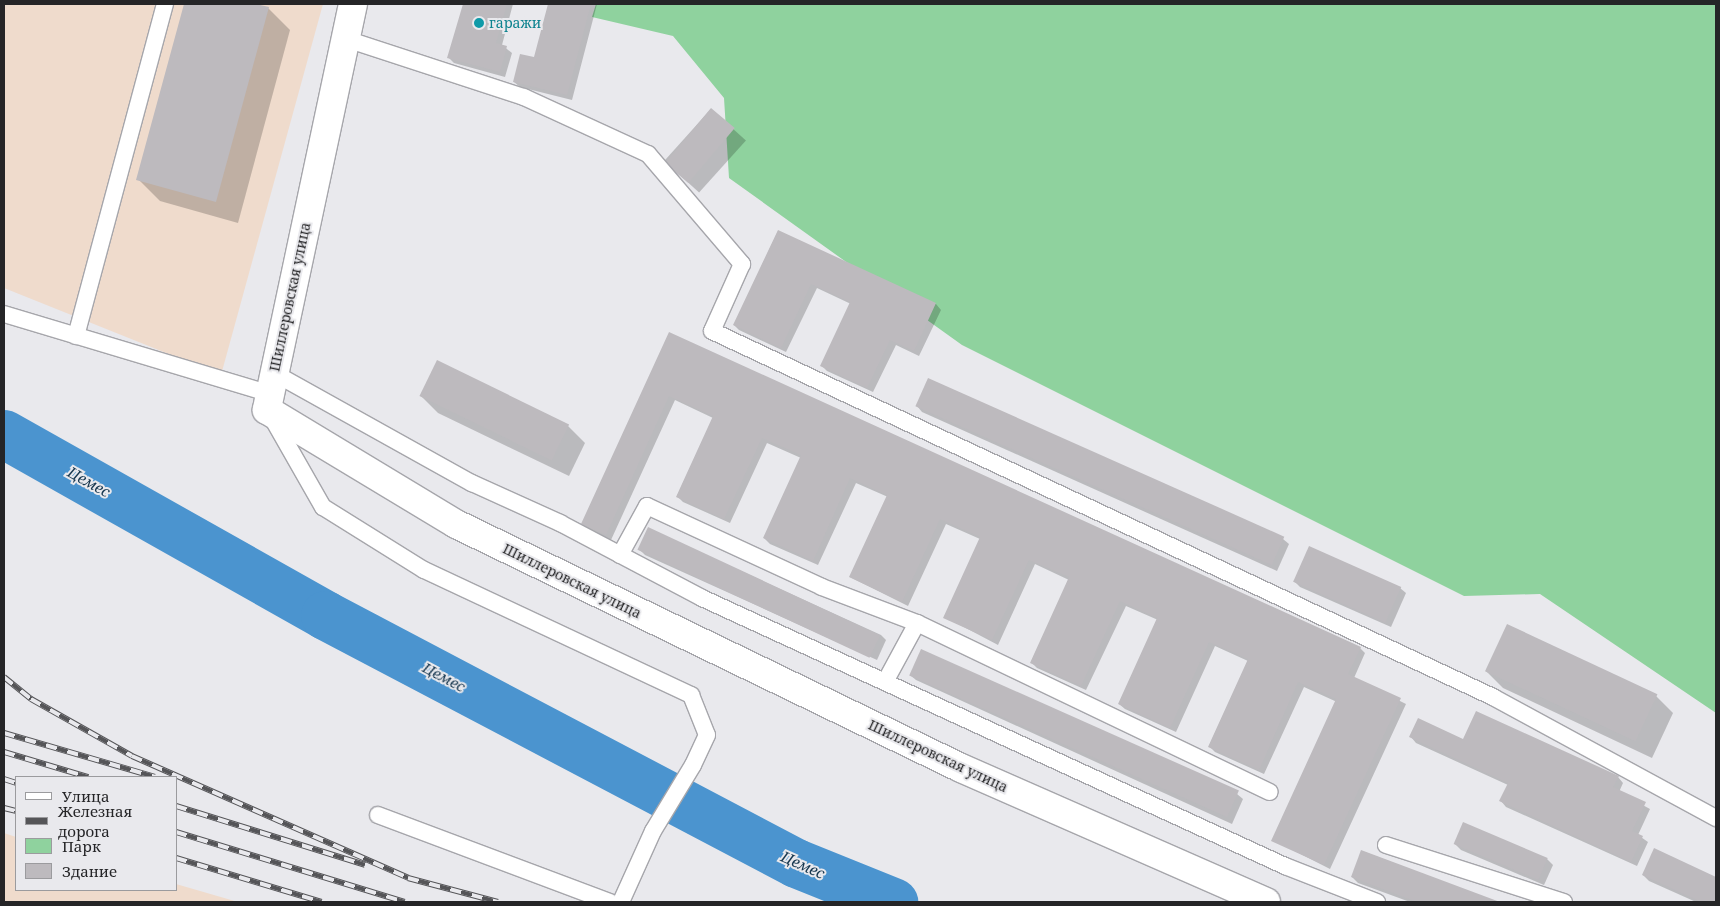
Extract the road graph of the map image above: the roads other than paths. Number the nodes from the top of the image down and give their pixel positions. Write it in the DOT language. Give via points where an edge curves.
graph roads {
  1 [pos="165,4"];
  2 [pos="353,4"];
  3 [pos="343,38"];
  4 [pos="4,314"];
  5 [pos="76,336"];
  6 [pos="271,392"];
  7 [pos="620,555"];
  8 [pos="917,623"];
  9 [pos="885,682"];
  10 [pos="1270,792"];
  11 [pos="378,815"];
  12 [pos="1716,818"];
  13 [pos="1386,845"];
  14 [pos="610,902"];
  15 [pos="621,902"];
  16 [pos="1266,902"];
  17 [pos="1377,902"];
  18 [pos="1564,902"];
  1 -- 5 [label="lane"];
  2 -- 3 [label="street, Шиллеровская улица"];
  3 -- 6 [label="street, Шиллеровская улица"];
  3 -- 12 [label="lane" via="524,97 648,154 742,264 712,331 1493,697"];
  4 -- 5 [label="lane"];
  5 -- 6 [label="lane"];
  6 -- 7 [label="lane" via="472,483"];
  6 -- 15 [label="lane" via="322,508 424,570 691,695 707,735 693,765 653,831"];
  6 -- 16 [label="street, Шиллеровская улица" via="456,524 961,768"];
  7 -- 8 [label="lane" via="647,506 822,587"];
  7 -- 9 [label="lane" via="702,598"];
  8 -- 9 [label="lane"];
  8 -- 10 [label="lane"];
  9 -- 17 [label="lane" via="1285,866"];
  11 -- 14 [label="lane"];
  13 -- 18 [label="lane"];
}
